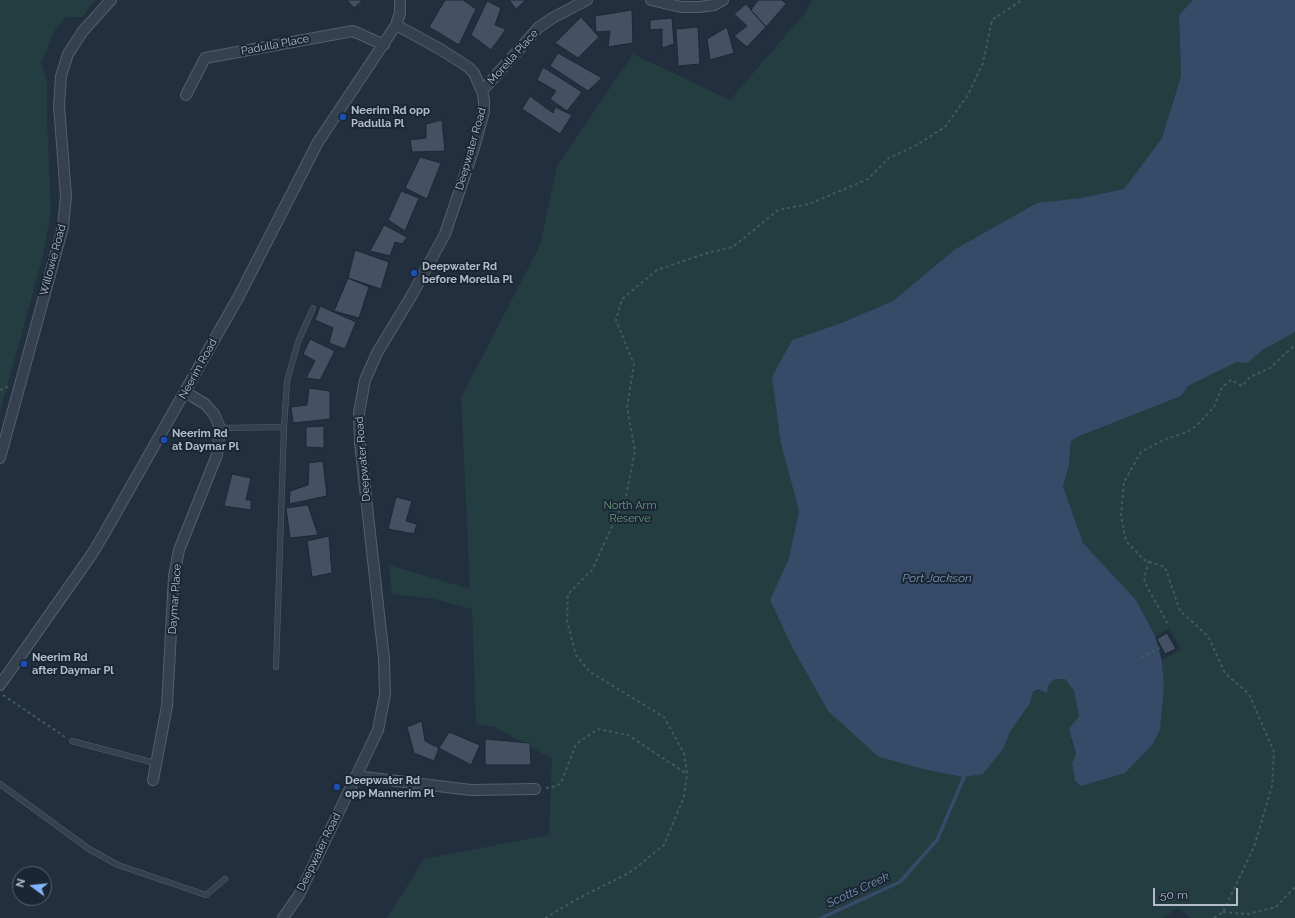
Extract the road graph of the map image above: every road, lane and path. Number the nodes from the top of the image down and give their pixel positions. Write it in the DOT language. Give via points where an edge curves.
graph roads {
  1 [pos="111,0"];
  2 [pos="400,0"];
  3 [pos="587,0"];
  4 [pos="651,0"];
  5 [pos="723,0"];
  6 [pos="1022,0"];
  7 [pos="396,25"];
  8 [pos="384,45"];
  9 [pos="482,91"];
  10 [pos="186,95"];
  11 [pos="313,308"];
  12 [pos="1295,345"];
  13 [pos="185,392"];
  14 [pos="284,427"];
  15 [pos="220,428"];
  16 [pos="0,458"];
  17 [pos="1149,561"];
  18 [pos="1168,624"];
  19 [pos="1161,647"];
  20 [pos="1141,657"];
  21 [pos="276,667"];
  22 [pos="0,686"];
  23 [pos="0,693"];
  24 [pos="72,741"];
  25 [pos="156,764"];
  26 [pos="687,774"];
  27 [pos="356,776"];
  28 [pos="153,780"];
  29 [pos="0,784"];
  30 [pos="535,789"];
  31 [pos="225,879"];
  32 [pos="1295,887"];
  33 [pos="1223,912"];
  34 [pos="283,918"];
  35 [pos="545,918"];
  36 [pos="1214,918"];
  1 -- 16 [label="street, Willowie Road" via="83,31 68,54 61,76 59,106 66,196 63,227"];
  2 -- 7 [label="street, Neerim Road" via="400,13"];
  3 -- 9 [label="street, Morella Place" via="539,27"];
  4 -- 5 [label="street" via="681,7 714,5"];
  6 -- 26 [label="path" via="992,20 983,63 968,95 945,127 915,146 889,158 868,179 809,204 778,210 733,247 657,270 622,299 616,320 634,365 627,407 636,451 626,496 592,570 568,594 567,621 576,656 590,672 664,717 684,753"];
  7 -- 8 [label="street, Neerim Road"];
  7 -- 9 [label="street, Deepwater Road" via="460,61 474,73"];
  8 -- 10 [label="street, Padulla Place" via="353,31 205,58"];
  8 -- 13 [label="street, Neerim Road" via="315,148 239,296"];
  9 -- 27 [label="street, Deepwater Road" via="484,112 445,234 378,353 365,380 360,400 360,443 384,659 385,694 378,730"];
  11 -- 14 [label="lane" via="298,342 287,381"];
  12 -- 17 [label="path" via="1270,368 1250,378 1242,386 1231,380 1222,386 1214,407 1187,432 1163,440 1141,452 1124,482 1121,516 1126,541 1144,560"];
  13 -- 15 [label="street" via="205,404 214,414"];
  13 -- 22 [label="street, Neerim Road" via="92,554"];
  14 -- 15 [label="lane"];
  14 -- 21 [label="lane"];
  15 -- 25 [label="street, Daymar Place" via="217,455 179,550 174,576 167,706"];
  17 -- 18 [label="path" via="1144,578 1146,587"];
  17 -- 33 [label="path" via="1165,567 1180,611 1208,636 1225,672 1249,694 1274,752 1272,786 1254,847"];
  19 -- 20 [label="path"];
  23 -- 24 [label="path"];
  24 -- 25 [label="lane"];
  25 -- 28 [label="street, Daymar Place"];
  26 -- 30 [label="path" via="628,735 598,729 576,744 561,783 557,786"];
  26 -- 35 [label="path" via="684,797 664,845 629,873"];
  27 -- 30 [label="street" via="471,790"];
  27 -- 34 [label="street, Deepwater Road" via="299,895"];
  29 -- 31 [label="lane" via="89,849 118,865 206,895"];
  32 -- 33 [label="path" via="1276,907 1248,914"];
  33 -- 36 [label="path"];
}
